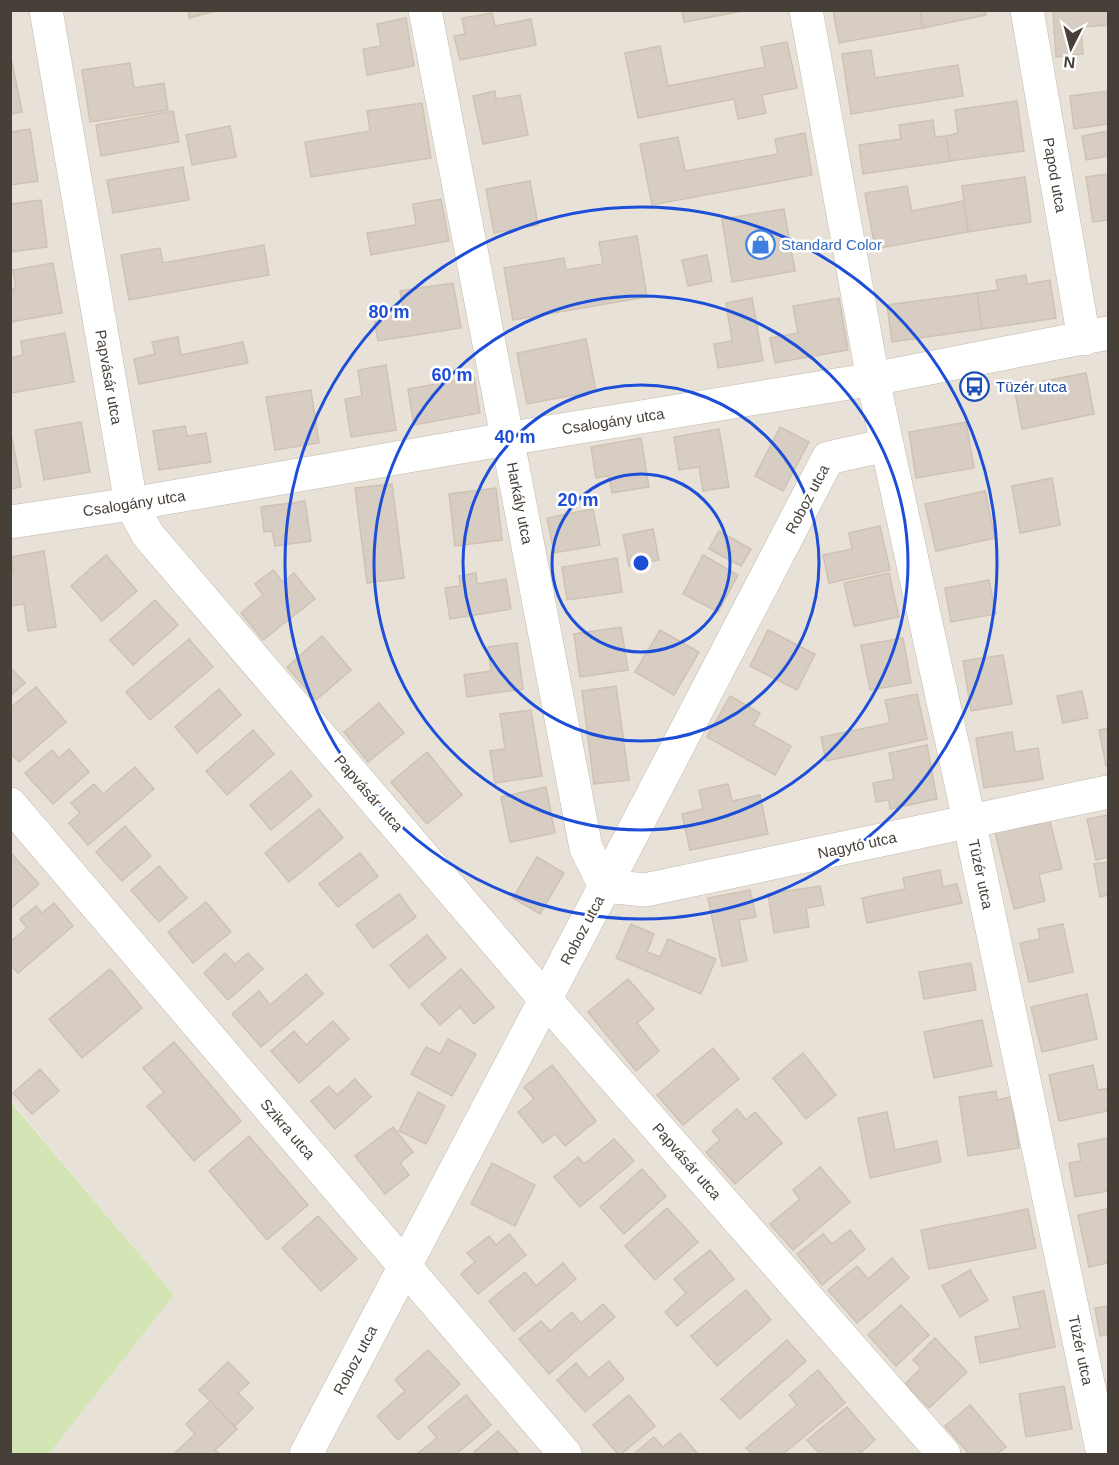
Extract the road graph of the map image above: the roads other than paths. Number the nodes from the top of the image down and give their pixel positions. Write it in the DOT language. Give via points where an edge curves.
graph roads {
  1 [pos="46,10"];
  2 [pos="425,10"];
  3 [pos="806,10"];
  4 [pos="1027,10"];
  5 [pos="1096,336"];
  6 [pos="873,379"];
  7 [pos="507,438"];
  8 [pos="886,445"];
  9 [pos="131,504"];
  10 [pos="10,522"];
  11 [pos="1108,792"];
  12 [pos="10,804"];
  13 [pos="969,820"];
  14 [pos="605,886"];
  15 [pos="545,999"];
  16 [pos="405,1266"];
  17 [pos="306,1455"];
  18 [pos="565,1455"];
  19 [pos="944,1455"];
  20 [pos="1103,1455"];
  1 -- 9 [label="street, Papvásár utca"];
  2 -- 7 [label="street, Harkály utca"];
  3 -- 6 [label="street, Tüzér utca"];
  4 -- 5 [label="street, Papod utca"];
  5 -- 6 [label="street, Csalogány utca"];
  6 -- 7 [label="street, Csalogány utca"];
  6 -- 8 [label="street, Tüzér utca"];
  7 -- 9 [label="street, Csalogány utca"];
  7 -- 14 [label="street, Harkály utca" via="586,848"];
  8 -- 13 [label="street, Tüzér utca"];
  8 -- 14 [label="street, Roboz utca" via="828,458"];
  9 -- 10 [label="street, Csalogány utca"];
  9 -- 15 [label="street, Papvásár utca" via="148,535"];
  11 -- 13 [label="street, Nagytó utca"];
  12 -- 16 [label="street, Szikra utca"];
  13 -- 14 [label="street, Nagytó utca" via="645,890"];
  13 -- 20 [label="street, Tüzér utca"];
  14 -- 15 [label="street, Roboz utca"];
  15 -- 16 [label="street, Roboz utca"];
  15 -- 19 [label="street, Papvásár utca"];
  16 -- 17 [label="street, Roboz utca"];
  16 -- 18 [label="street, Szikra utca"];
}
